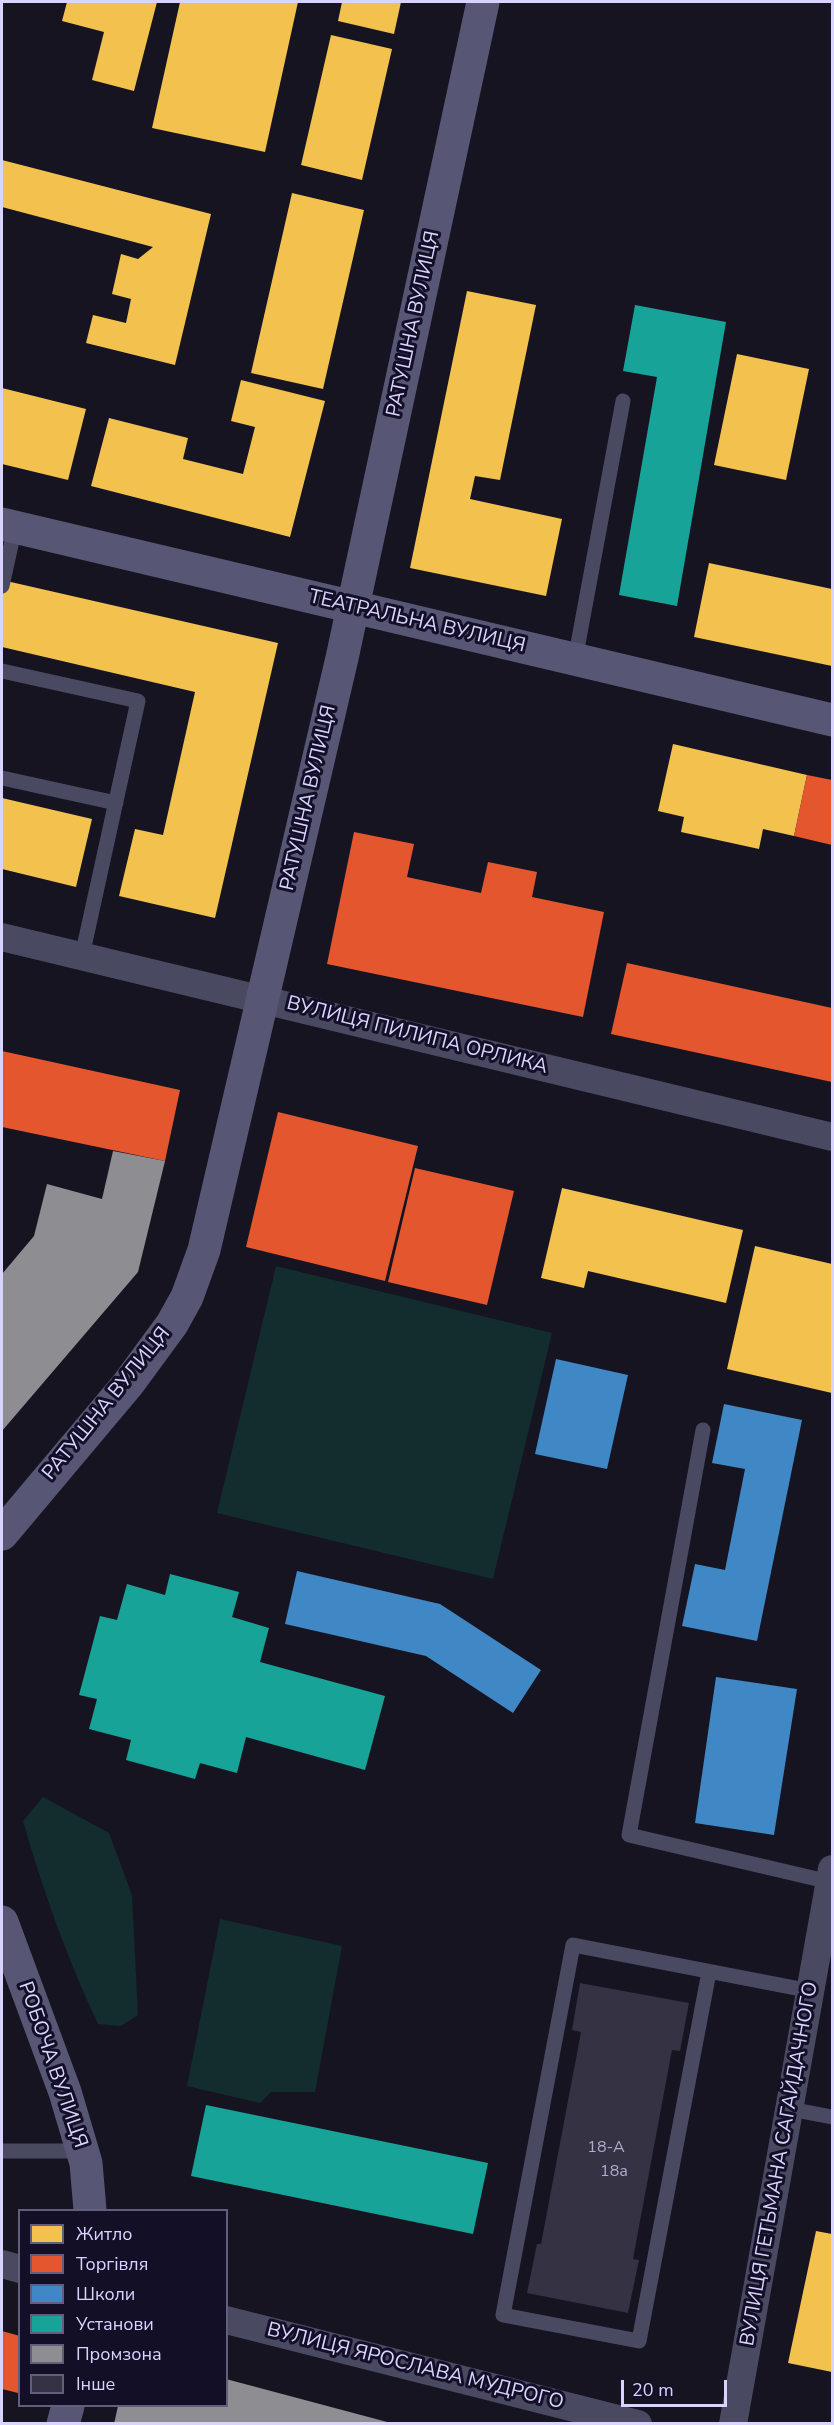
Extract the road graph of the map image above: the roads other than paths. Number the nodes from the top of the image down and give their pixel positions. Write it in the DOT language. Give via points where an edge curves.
graph roads {
  1 [pos="483,2"];
  2 [pos="623,401"];
  3 [pos="8,525"];
  4 [pos="2,586"];
  5 [pos="353,607"];
  6 [pos="575,660"];
  7 [pos="2,671"];
  8 [pos="832,720"];
  9 [pos="2,778"];
  10 [pos="116,803"];
  11 [pos="2,937"];
  12 [pos="82,956"];
  13 [pos="261,998"];
  14 [pos="832,1137"];
  15 [pos="703,1430"];
  16 [pos="2,1531"];
  17 [pos="831,1876"];
  18 [pos="2,1922"];
  19 [pos="709,1972"];
  20 [pos="811,1990"];
  21 [pos="790,2109"];
  22 [pos="832,2117"];
  23 [pos="2,2151"];
  24 [pos="82,2151"];
  25 [pos="90,2209"];
  26 [pos="2,2264"];
  27 [pos="18,2268"];
  28 [pos="228,2321"];
  29 [pos="68,2407"];
  30 [pos="63,2424"];
  31 [pos="638,2424"];
  32 [pos="734,2424"];
  1 -- 5 [label="street, РАТУШНА ВУЛИЦЯ"];
  2 -- 6 [label="lane"];
  3 -- 4 [label="lane"];
  3 -- 5 [label="street, ТЕАТРАЛЬНА ВУЛИЦЯ"];
  5 -- 6 [label="street, ТЕАТРАЛЬНА ВУЛИЦЯ"];
  5 -- 13 [label="street, РАТУШНА ВУЛИЦЯ"];
  6 -- 8 [label="street, ТЕАТРАЛЬНА ВУЛИЦЯ"];
  7 -- 10 [label="lane" via="138,701"];
  9 -- 10 [label="lane"];
  10 -- 12 [label="lane"];
  11 -- 12 [label="street, ВУЛИЦЯ ПИЛИПА ОРЛИКА"];
  12 -- 13 [label="street, ВУЛИЦЯ ПИЛИПА ОРЛИКА"];
  13 -- 14 [label="street, ВУЛИЦЯ ПИЛИПА ОРЛИКА"];
  13 -- 16 [label="street, РАТУШНА ВУЛИЦЯ" via="204,1250 187,1297 128,1384"];
  15 -- 17 [label="lane" via="629,1835"];
  17 -- 20 [label="street, ВУЛИЦЯ ГЕТЬМАНА САГАЙДАЧНОГО"];
  18 -- 24 [label="street, РОБОЧА ВУЛИЦЯ" via="65,2092"];
  19 -- 19 [label="lane" via="573,1945 503,2315 639,2341"];
  19 -- 20 [label="lane"];
  20 -- 21 [label="street, ВУЛИЦЯ ГЕТЬМАНА САГАЙДАЧНОГО"];
  21 -- 22 [label="lane"];
  21 -- 32 [label="street, ВУЛИЦЯ ГЕТЬМАНА САГАЙДАЧНОГО"];
  23 -- 24 [label="lane"];
  24 -- 25 [label="street, РОБОЧА ВУЛИЦЯ"];
  26 -- 27 [label="street"];
  28 -- 31 [label="street, ВУЛИЦЯ ЯРОСЛАВА МУДРОГО"];
  29 -- 30 [label="street"];
}
